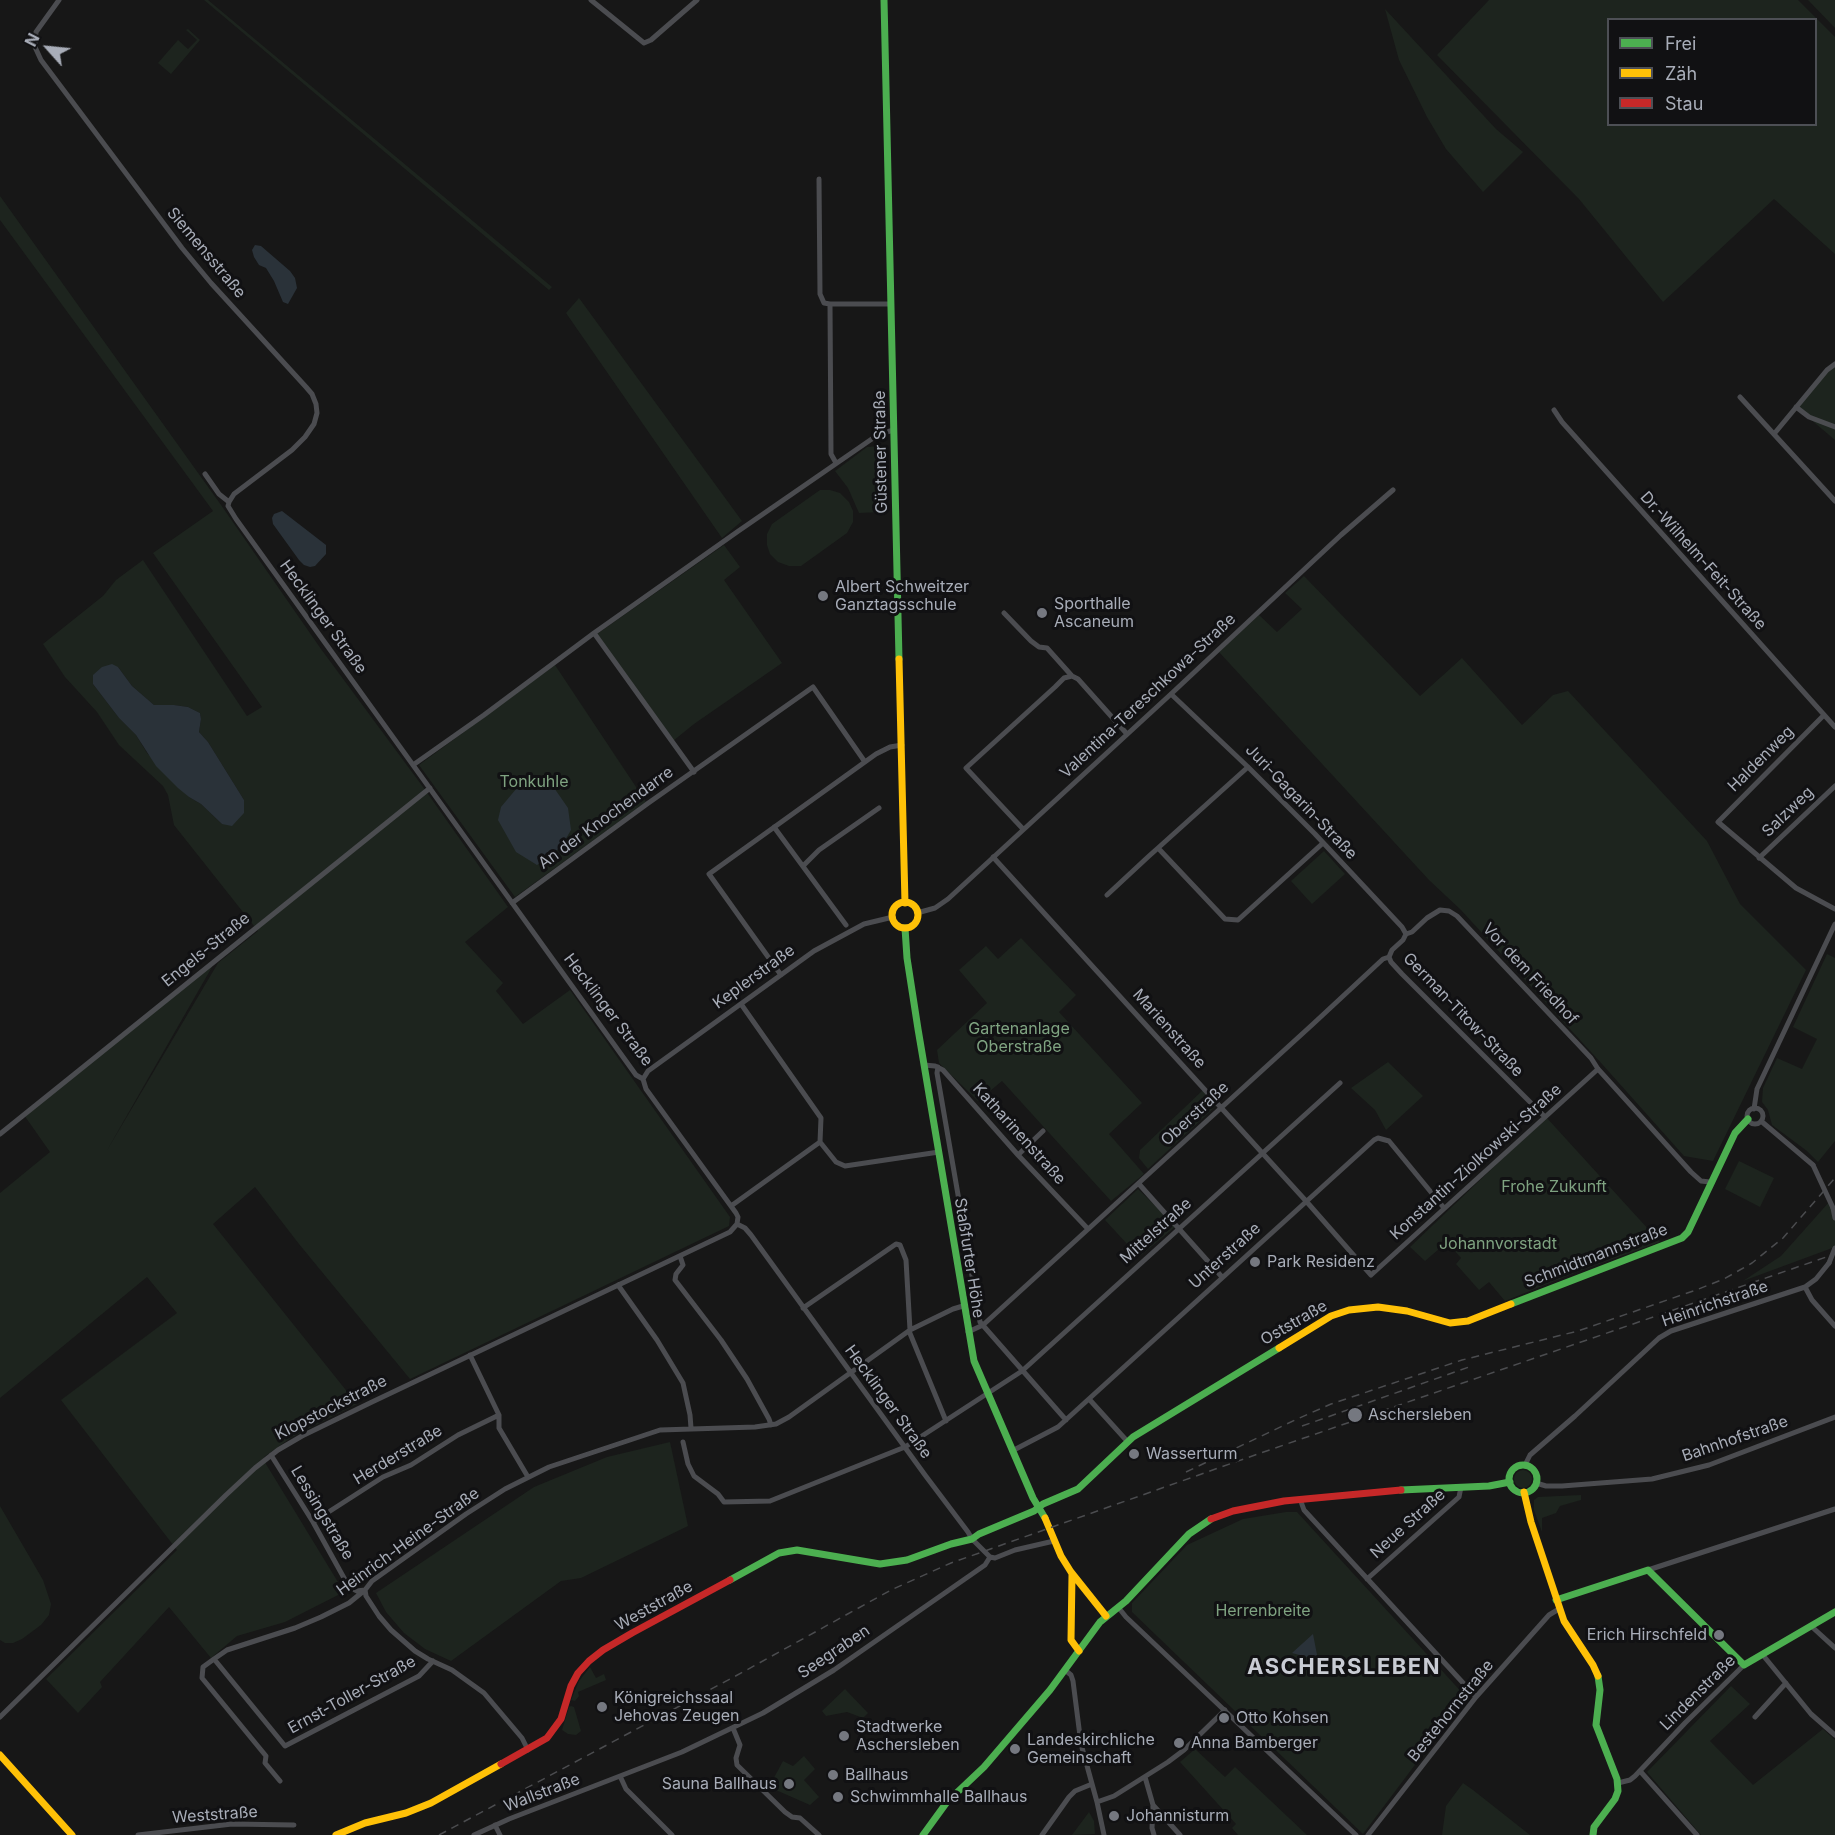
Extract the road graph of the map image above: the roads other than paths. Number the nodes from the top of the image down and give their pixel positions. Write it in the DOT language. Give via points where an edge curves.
graph roads {
  1 [pos="59,0"];
  2 [pos="591,0"];
  3 [pos="697,0"];
  4 [pos="884,0"];
  5 [pos="819,179"];
  6 [pos="830,304"];
  7 [pos="891,304"];
  8 [pos="1835,364"];
  9 [pos="1740,397"];
  10 [pos="1796,407"];
  11 [pos="1554,410"];
  12 [pos="1835,427"];
  13 [pos="894,430"];
  14 [pos="1774,434"];
  15 [pos="836,463"];
  16 [pos="205,474"];
  17 [pos="1393,490"];
  18 [pos="1834,497"];
  19 [pos="229,502"];
  20 [pos="1004,613"];
  21 [pos="594,633"];
  22 [pos="1072,676"];
  23 [pos="1172,694"];
  24 [pos="1824,715"];
  25 [pos="1835,728"];
  26 [pos="1127,734"];
  27 [pos="902,745"];
  28 [pos="865,762"];
  29 [pos="413,765"];
  30 [pos="1248,767"];
  31 [pos="694,771"];
  32 [pos="1835,786"];
  33 [pos="430,788"];
  34 [pos="879,808"];
  35 [pos="774,827"];
  36 [pos="1023,829"];
  37 [pos="1323,843"];
  38 [pos="1158,848"];
  39 [pos="993,857"];
  40 [pos="1759,858"];
  41 [pos="803,866"];
  42 [pos="1107,895"];
  43 [pos="512,903"];
  44 [pos="905,903"];
  45 [pos="1835,909"];
  46 [pos="1435,912"];
  47 [pos="917,913"];
  48 [pos="892,917"];
  49 [pos="1835,924"];
  50 [pos="846,925"];
  51 [pos="905,928"];
  52 [pos="1406,934"];
  53 [pos="1389,957"];
  54 [pos="781,975"];
  55 [pos="741,1004"];
  56 [pos="924,1065"];
  57 [pos="938,1067"];
  58 [pos="1598,1069"];
  59 [pos="643,1079"];
  60 [pos="1340,1083"];
  61 [pos="1221,1108"];
  62 [pos="1754,1108"];
  63 [pos="1545,1117"];
  64 [pos="1748,1119"];
  65 [pos="1761,1121"];
  66 [pos="1043,1131"];
  67 [pos="0,1134"];
  68 [pos="820,1142"];
  69 [pos="939,1152"];
  70 [pos="1263,1154"];
  71 [pos="1018,1155"];
  72 [pos="1710,1182"];
  73 [pos="1138,1184"];
  74 [pos="1306,1201"];
  75 [pos="731,1206"];
  76 [pos="1444,1208"];
  77 [pos="1835,1218"];
  78 [pos="737,1224"];
  79 [pos="1179,1228"];
  80 [pos="1088,1230"];
  81 [pos="1835,1248"];
  82 [pos="680,1256"];
  83 [pos="1828,1266"];
  84 [pos="1835,1271"];
  85 [pos="1371,1275"];
  86 [pos="1222,1277"];
  87 [pos="618,1285"];
  88 [pos="1805,1287"];
  89 [pos="963,1306"];
  90 [pos="803,1308"];
  91 [pos="1493,1310"];
  92 [pos="983,1325"];
  93 [pos="1835,1326"];
  94 [pos="909,1330"];
  95 [pos="968,1332"];
  96 [pos="470,1355"];
  97 [pos="1022,1371"];
  98 [pos="851,1373"];
  99 [pos="987,1395"];
  100 [pos="1089,1399"];
  101 [pos="499,1415"];
  102 [pos="1835,1417"];
  103 [pos="1066,1420"];
  104 [pos="946,1421"];
  105 [pos="771,1425"];
  106 [pos="691,1428"];
  107 [pos="1127,1441"];
  108 [pos="683,1442"];
  109 [pos="905,1447"];
  110 [pos="1012,1452"];
  111 [pos="271,1455"];
  112 [pos="1525,1465"];
  113 [pos="528,1477"];
  114 [pos="1510,1482"];
  115 [pos="1536,1483"];
  116 [pos="1461,1486"];
  117 [pos="1524,1492"];
  118 [pos="1300,1499"];
  119 [pos="1038,1508"];
  120 [pos="1835,1509"];
  121 [pos="313,1522"];
  122 [pos="972,1539"];
  123 [pos="1054,1541"];
  124 [pos="990,1557"];
  125 [pos="1648,1570"];
  126 [pos="1071,1572"];
  127 [pos="1367,1579"];
  128 [pos="366,1590"];
  129 [pos="1087,1592"];
  130 [pos="1072,1597"];
  131 [pos="1556,1600"];
  132 [pos="1118,1607"];
  133 [pos="1559,1609"];
  134 [pos="1835,1612"];
  135 [pos="1106,1616"];
  136 [pos="1811,1626"];
  137 [pos="1835,1648"];
  138 [pos="1079,1651"];
  139 [pos="1762,1654"];
  140 [pos="214,1659"];
  141 [pos="433,1661"];
  142 [pos="1744,1665"];
  143 [pos="1065,1670"];
  144 [pos="1786,1683"];
  145 [pos="1476,1698"];
  146 [pos="1225,1710"];
  147 [pos="0,1717"];
  148 [pos="1755,1717"];
  149 [pos="733,1728"];
  150 [pos="1835,1735"];
  151 [pos="528,1749"];
  152 [pos="1,1757"];
  153 [pos="1640,1771"];
  154 [pos="620,1776"];
  155 [pos="1145,1777"];
  156 [pos="280,1781"];
  157 [pos="1618,1783"];
  158 [pos="1092,1784"];
  159 [pos="1097,1802"];
  160 [pos="1153,1805"];
  161 [pos="294,1825"];
  162 [pos="495,1825"];
  163 [pos="69,1834"];
  164 [pos="138,1835"];
  165 [pos="336,1835"];
  166 [pos="474,1835"];
  167 [pos="500,1835"];
  168 [pos="672,1835"];
  169 [pos="819,1835"];
  170 [pos="923,1835"];
  171 [pos="1042,1835"];
  172 [pos="1104,1835"];
  173 [pos="1154,1835"];
  174 [pos="1180,1835"];
  175 [pos="1356,1835"];
  176 [pos="1368,1835"];
  177 [pos="1593,1835"];
  178 [pos="1697,1835"];
  1 -- 19 [label="street, Siemensstraße" via="36,32 35,47 41,60 182,248 306,387 316,404 314,424 305,437"];
  2 -- 3 [label="street" via="644,43"];
  4 -- 7 [label="main road, Güstener Straße"];
  5 -- 6 [label="street" via="820,294 824,303"];
  6 -- 7 [label="street"];
  6 -- 15 [label="street" via="831,454"];
  7 -- 13 [label="main road, Güstener Straße"];
  8 -- 10 [label="street"];
  9 -- 14 [label="street"];
  10 -- 12 [label="street"];
  10 -- 14 [label="street"];
  11 -- 24 [label="street, Dr.-Wilhelm-Feit-Straße"];
  13 -- 15 [label="street" via="882,432"];
  13 -- 27 [label="main road, Güstener Straße"];
  14 -- 18 [label="street"];
  15 -- 21 [label="street"];
  16 -- 19 [label="street, Hecklinger Straße"];
  17 -- 23 [label="street, Valentina-Tereschkowa-Straße"];
  19 -- 29 [label="street, Hecklinger Straße" via="236,519"];
  20 -- 22 [label="street" via="1031,641 1047,648"];
  21 -- 29 [label="street"];
  21 -- 31 [label="street, An der Knochendarre"];
  22 -- 26 [label="street"];
  22 -- 36 [label="street" via="1064,678 966,768"];
  23 -- 26 [label="street, Valentina-Tereschkowa-Straße"];
  23 -- 30 [label="street, Juri-Gagarin-Straße"];
  24 -- 25 [label="street, Dr.-Wilhelm-Feit-Straße"];
  24 -- 40 [label="street, Haldenweg" via="1718,822"];
  26 -- 36 [label="street, Valentina-Tereschkowa-Straße"];
  27 -- 28 [label="street" via="885,748"];
  27 -- 44 [label="main road, Güstener Straße"];
  28 -- 31 [label="street" via="813,687"];
  28 -- 35 [label="street"];
  29 -- 33 [label="street, Hecklinger Straße"];
  30 -- 37 [label="street, Juri-Gagarin-Straße"];
  30 -- 38 [label="street"];
  31 -- 43 [label="street, An der Knochendarre"];
  32 -- 40 [label="street, Salzweg"];
  33 -- 43 [label="street, Hecklinger Straße"];
  33 -- 67 [label="street, Engels-Straße"];
  34 -- 41 [label="street" via="819,850"];
  35 -- 41 [label="street"];
  35 -- 54 [label="street" via="710,874"];
  36 -- 39 [label="street, Valentina-Tereschkowa-Straße"];
  37 -- 38 [label="street" via="1238,920 1225,919"];
  37 -- 52 [label="street, Juri-Gagarin-Straße"];
  38 -- 42 [label="street"];
  39 -- 47 [label="street, Valentina-Tereschkowa-Straße" via="941,904"];
  39 -- 61 [label="street, Marienstraße"];
  40 -- 45 [label="street" via="1796,888"];
  41 -- 50 [label="street"];
  43 -- 59 [label="street, Hecklinger Straße" via="636,1075"];
  44 -- 47 [label="main road" via="913,905"];
  44 -- 48 [label="main road" via="895,907"];
  46 -- 52 [label="street, Oberstraße"];
  46 -- 58 [label="street, Vor dem Friedhof" via="1449,910 1457,916"];
  47 -- 51 [label="main road" via="915,923"];
  48 -- 51 [label="main road"];
  48 -- 54 [label="street, Keplerstraße" via="861,926 814,951"];
  49 -- 62 [label="street" via="1757,1089"];
  51 -- 56 [label="main road, Staßfurter Höhe"];
  52 -- 53 [label="street, Oberstraße"];
  53 -- 61 [label="street, Oberstraße" via="1383,958"];
  53 -- 63 [label="street, German-Titow-Straße"];
  54 -- 55 [label="street, Keplerstraße"];
  55 -- 59 [label="street, Keplerstraße" via="648,1071"];
  55 -- 68 [label="street" via="821,1118"];
  56 -- 57 [label="street"];
  56 -- 69 [label="main road, Staßfurter Höhe"];
  57 -- 71 [label="street, Katharinenstraße"];
  57 -- 92 [label="street, Staßfurter Höhe"];
  58 -- 63 [label="street, Konstantin-Ziolkowski-Straße"];
  58 -- 72 [label="street, Vor dem Friedhof" via="1691,1172 1701,1181"];
  59 -- 75 [label="street, Hecklinger Straße" via="646,1089"];
  60 -- 70 [label="street, Mittelstraße"];
  61 -- 70 [label="street, Marienstraße"];
  61 -- 73 [label="street, Oberstraße"];
  62 -- 64 [label="street"];
  62 -- 65 [label="street" via="1762,1113"];
  63 -- 76 [label="street, Konstantin-Ziolkowski-Straße"];
  64 -- 65 [label="street" via="1753,1124"];
  64 -- 72 [label="main road, Schmidtmannstraße" via="1735,1133"];
  65 -- 77 [label="street, bridge" via="1813,1165"];
  66 -- 71 [label="street"];
  68 -- 69 [label="street" via="836,1162 845,1166"];
  68 -- 75 [label="street"];
  69 -- 89 [label="main road, Staßfurter Höhe"];
  70 -- 74 [label="street, Marienstraße"];
  70 -- 79 [label="street, Mittelstraße"];
  71 -- 80 [label="street, Katharinenstraße"];
  72 -- 91 [label="main road, Schmidtmannstraße" via="1682,1238"];
  73 -- 79 [label="street"];
  73 -- 80 [label="street, Oberstraße"];
  74 -- 76 [label="street, Unterstraße" via="1378,1138 1389,1141"];
  74 -- 85 [label="street, Marienstraße"];
  74 -- 86 [label="street, Unterstraße"];
  75 -- 78 [label="street, Hecklinger Straße" via="738,1217"];
  76 -- 85 [label="street, Konstantin-Ziolkowski-Straße"];
  78 -- 82 [label="street, Klopstockstraße" via="730,1232"];
  78 -- 90 [label="street, Hecklinger Straße" via="750,1234"];
  79 -- 86 [label="street"];
  79 -- 97 [label="street, Mittelstraße"];
  80 -- 92 [label="street, Oberstraße"];
  81 -- 83 [label="street, Heinrichstraße, bridge"];
  82 -- 87 [label="street, Klopstockstraße"];
  82 -- 105 [label="street" via="683,1265 675,1280 747,1379"];
  83 -- 84 [label="street"];
  83 -- 88 [label="street, Heinrichstraße"];
  86 -- 100 [label="street, Unterstraße"];
  87 -- 96 [label="street, Klopstockstraße"];
  87 -- 106 [label="street" via="682,1383"];
  88 -- 93 [label="street"];
  88 -- 112 [label="street, Heinrichstraße" via="1659,1338 1530,1455"];
  89 -- 94 [label="street, Heinrich-Heine-Straße"];
  89 -- 95 [label="main road, Staßfurter Höhe"];
  90 -- 94 [label="street" via="896,1244 906,1260"];
  90 -- 98 [label="street, Hecklinger Straße"];
  91 -- 107 [label="main road, Oststraße" via="1468,1321 1450,1323 1378,1307 1331,1316"];
  92 -- 95 [label="street, Oberstraße"];
  92 -- 97 [label="street"];
  94 -- 98 [label="street, Heinrich-Heine-Straße"];
  94 -- 104 [label="street"];
  95 -- 99 [label="main road, Staßfurter Höhe" via="976,1370"];
  96 -- 101 [label="street"];
  96 -- 111 [label="street, Klopstockstraße" via="302,1436"];
  97 -- 99 [label="street, Mittelstraße"];
  97 -- 103 [label="street"];
  98 -- 105 [label="street, Heinrich-Heine-Straße" via="783,1421"];
  98 -- 109 [label="street, Hecklinger Straße"];
  99 -- 104 [label="street, Mittelstraße"];
  99 -- 110 [label="main road, Staßfurter Höhe"];
  100 -- 103 [label="street, Unterstraße"];
  100 -- 107 [label="street"];
  101 -- 113 [label="street" via="499,1428"];
  101 -- 121 [label="street, Herderstraße" via="383,1477"];
  102 -- 115 [label="street, Bahnhofstraße" via="1709,1466 1655,1478 1562,1486"];
  103 -- 110 [label="street, Unterstraße"];
  104 -- 109 [label="street, Mittelstraße"];
  105 -- 106 [label="street, Heinrich-Heine-Straße"];
  106 -- 113 [label="street, Heinrich-Heine-Straße" via="660,1430"];
  107 -- 119 [label="main road, Oststraße" via="1083,1485"];
  108 -- 109 [label="street, Mittelstraße" via="694,1476 724,1502 770,1501"];
  109 -- 122 [label="street, Hecklinger Straße"];
  110 -- 119 [label="main road, Staßfurter Höhe"];
  111 -- 121 [label="street, Lessingstraße"];
  111 -- 147 [label="street, Klopstockstraße"];
  112 -- 114 [label="main road" via="1512,1470"];
  112 -- 115 [label="main road" via="1535,1472"];
  113 -- 128 [label="street, Heinrich-Heine-Straße" via="451,1524 372,1581"];
  114 -- 116 [label="main road"];
  114 -- 117 [label="main road" via="1515,1490"];
  115 -- 117 [label="main road"];
  116 -- 118 [label="main road"];
  116 -- 127 [label="street, Neue Straße" via="1459,1497"];
  117 -- 131 [label="main road"];
  118 -- 127 [label="street" via="1304,1510"];
  118 -- 132 [label="main road" via="1233,1510 1208,1520 1189,1534"];
  119 -- 122 [label="main road, Weststraße"];
  119 -- 123 [label="main road, Staßfurter Höhe"];
  120 -- 125 [label="street"];
  121 -- 128 [label="street, Lessingstraße" via="350,1587"];
  122 -- 124 [label="street, Hecklinger Straße"];
  122 -- 151 [label="main road, Weststraße" via="907,1560 880,1564 797,1550 779,1553 603,1650 578,1673 561,1719 548,1738"];
  123 -- 124 [label="street, Seegraben"];
  123 -- 126 [label="main road, Staßfurter Höhe"];
  124 -- 149 [label="street, Seegraben" via="942,1596 834,1670"];
  125 -- 131 [label="main road"];
  125 -- 142 [label="main road"];
  126 -- 129 [label="main road, Staßfurter Höhe"];
  126 -- 130 [label="main road"];
  127 -- 145 [label="street"];
  128 -- 140 [label="street, Heinrich-Heine-Straße" via="321,1617 227,1650"];
  128 -- 141 [label="street, Lessingstraße" via="373,1607 392,1630"];
  129 -- 130 [label="main road" via="1078,1591"];
  129 -- 135 [label="main road, Staßfurter Höhe"];
  130 -- 138 [label="main road" via="1071,1640"];
  131 -- 133 [label="main road"];
  132 -- 135 [label="main road"];
  132 -- 146 [label="street"];
  133 -- 145 [label="street, Bestehornstraße" via="1549,1615"];
  133 -- 157 [label="main road" via="1567,1629 1597,1674 1600,1690 1596,1725"];
  134 -- 136 [label="main road, Lindenstraße"];
  135 -- 138 [label="main road"];
  136 -- 137 [label="street"];
  136 -- 139 [label="main road, Lindenstraße"];
  138 -- 143 [label="main road"];
  139 -- 142 [label="main road, Lindenstraße"];
  139 -- 144 [label="street"];
  140 -- 141 [label="street, Ernst-Toller-Straße" via="285,1746 419,1676"];
  140 -- 156 [label="street" via="203,1667 202,1678 266,1756 265,1763"];
  141 -- 151 [label="street, Lessingstraße" via="484,1693"];
  142 -- 153 [label="street, Lindenstraße"];
  143 -- 158 [label="street" via="1073,1681 1079,1732"];
  143 -- 170 [label="main road" via="984,1767 947,1802"];
  144 -- 148 [label="street"];
  144 -- 150 [label="street" via="1811,1714"];
  145 -- 176 [label="street, Bestehornstraße"];
  146 -- 155 [label="street" via="1184,1750"];
  146 -- 175 [label="street"];
  149 -- 154 [label="street, Seegraben"];
  149 -- 169 [label="street" via="740,1745 737,1765 785,1812 800,1818"];
  151 -- 165 [label="main road, Weststraße" via="431,1803"];
  152 -- 163 [label="main road"];
  153 -- 157 [label="street, Lindenstraße" via="1630,1780"];
  153 -- 178 [label="street"];
  154 -- 162 [label="street, Wallstraße"];
  154 -- 168 [label="street" via="626,1789"];
  155 -- 159 [label="street"];
  155 -- 160 [label="street"];
  157 -- 177 [label="main road" via="1617,1796 1595,1824"];
  158 -- 159 [label="street"];
  158 -- 171 [label="street" via="1069,1797"];
  159 -- 172 [label="street"];
  160 -- 173 [label="street"];
  160 -- 174 [label="street"];
  161 -- 164 [label="street, Weststraße" via="232,1824"];
  162 -- 166 [label="street, Wallstraße"];
  162 -- 167 [label="street"];
}
